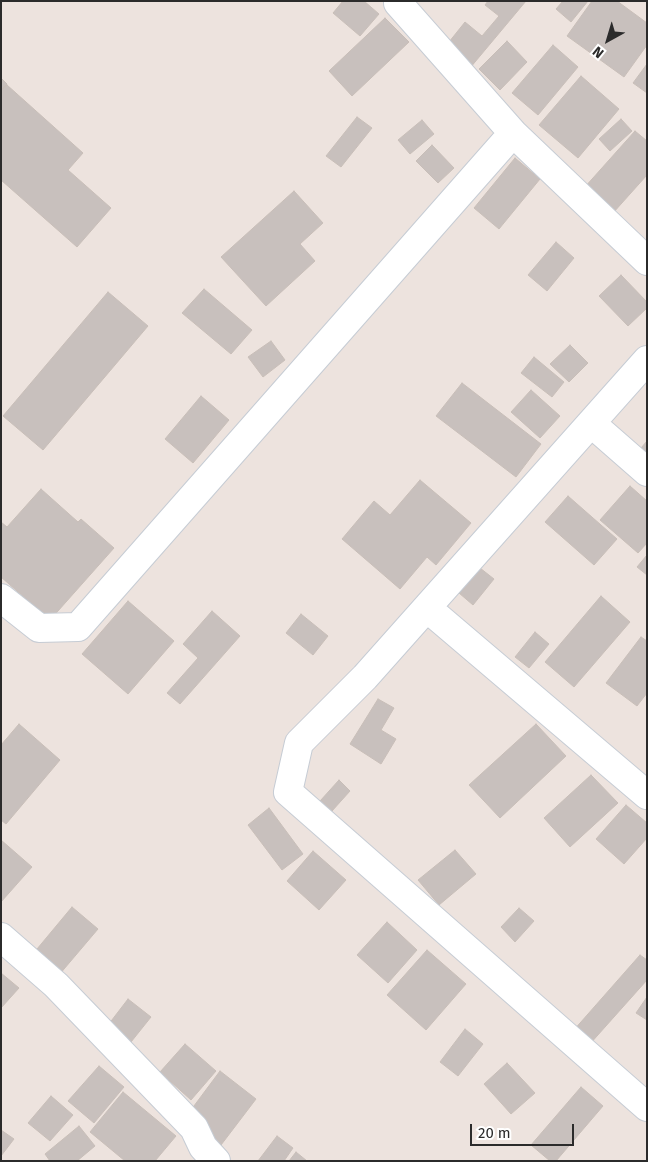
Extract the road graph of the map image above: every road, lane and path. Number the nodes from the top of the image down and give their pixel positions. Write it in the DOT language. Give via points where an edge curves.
graph roads {
  1 [pos="398,3"];
  2 [pos="513,133"];
  3 [pos="647,261"];
  4 [pos="647,360"];
  5 [pos="591,423"];
  6 [pos="647,472"];
  7 [pos="1,598"];
  8 [pos="427,608"];
  9 [pos="647,795"];
  10 [pos="1,936"];
  11 [pos="647,1107"];
  12 [pos="216,1161"];
  1 -- 2 [label="street"];
  2 -- 3 [label="street"];
  2 -- 7 [label="street" via="78,627 39,628"];
  4 -- 5 [label="street"];
  5 -- 6 [label="street"];
  5 -- 8 [label="street"];
  8 -- 9 [label="street"];
  8 -- 11 [label="street" via="299,744 288,792"];
  10 -- 12 [label="street" via="56,985 194,1128 203,1147"];
}
